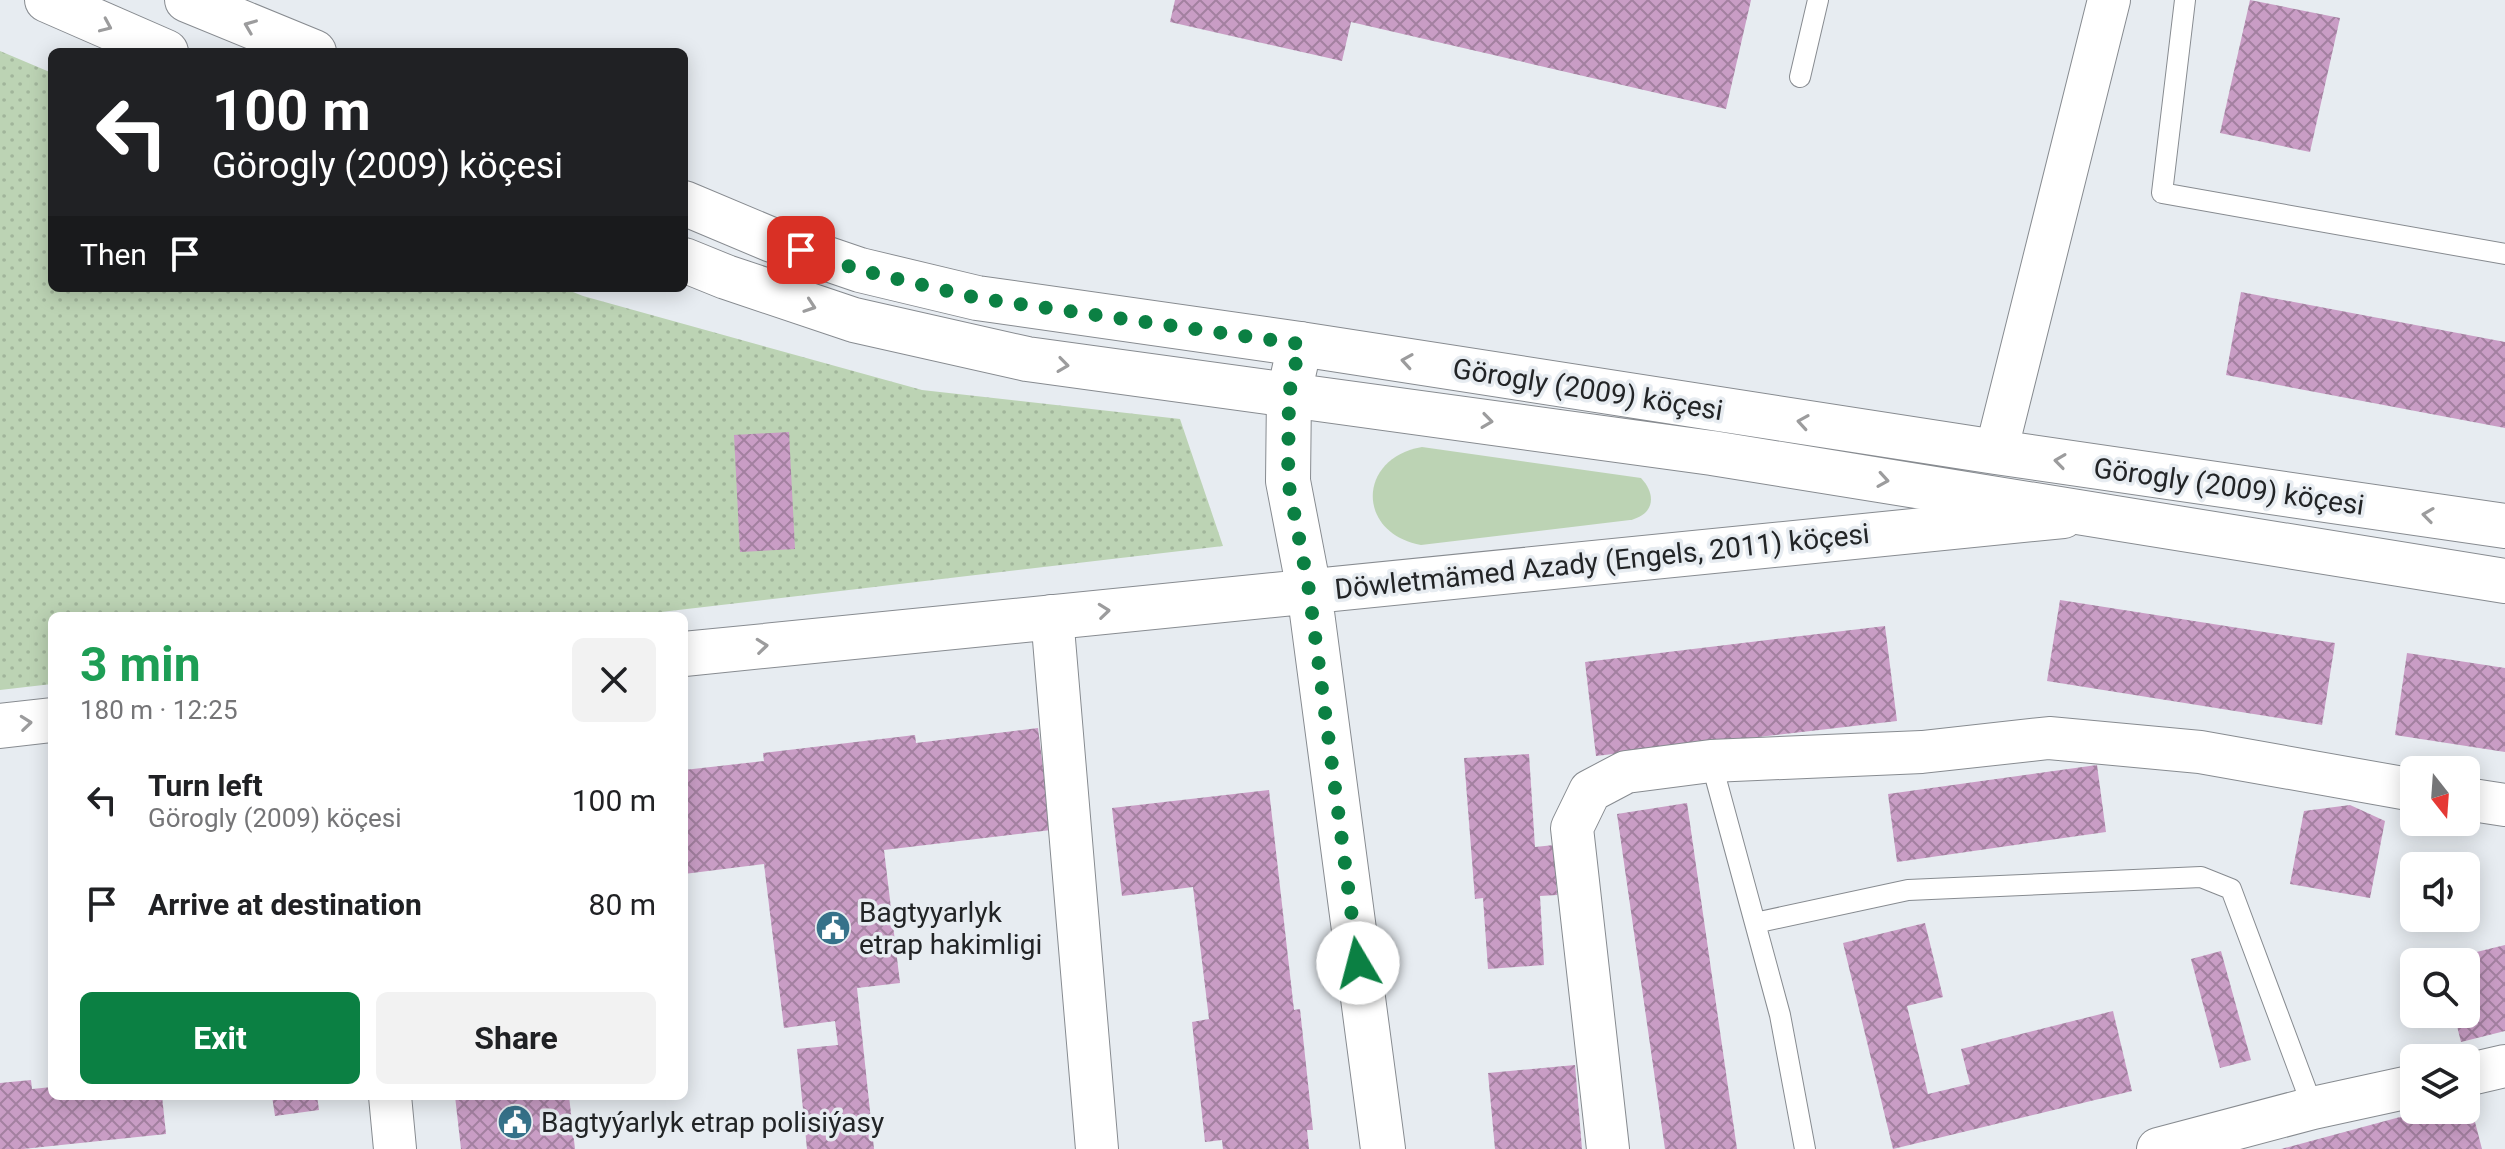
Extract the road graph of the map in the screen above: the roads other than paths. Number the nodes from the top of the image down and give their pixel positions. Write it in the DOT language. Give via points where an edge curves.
graph roads {
  1 [pos="47,0"];
  2 [pos="187,0"];
  3 [pos="1818,0"];
  4 [pos="2109,0"];
  5 [pos="2185,0"];
  6 [pos="157,48"];
  7 [pos="304,48"];
  8 [pos="1800,77"];
  9 [pos="688,205"];
  10 [pos="2505,254"];
  11 [pos="688,261"];
  12 [pos="1300,344"];
  13 [pos="1289,394"];
  14 [pos="1996,452"];
  15 [pos="2091,514"];
  16 [pos="2505,526"];
  17 [pos="2505,581"];
  18 [pos="1309,590"];
  19 [pos="1052,616"];
  20 [pos="688,654"];
  21 [pos="48,720"];
  22 [pos="0,726"];
  23 [pos="1711,761"];
  24 [pos="2400,788"];
  25 [pos="2480,801"];
  26 [pos="2505,805"];
  27 [pos="1755,923"];
  28 [pos="2505,1066"];
  29 [pos="2480,1072"];
  30 [pos="2400,1089"];
  31 [pos="390,1100"];
  32 [pos="2313,1108"];
  33 [pos="395,1149"];
  34 [pos="1097,1149"];
  35 [pos="1383,1149"];
  36 [pos="1608,1149"];
  37 [pos="1805,1149"];
  38 [pos="2158,1149"];
  1 -- 6 [label="main road, one-way"];
  7 -- 2 [label="main road, one-way"];
  3 -- 8 [label="lane"];
  4 -- 14 [label="street"];
  5 -- 10 [label="lane" via="2162,193"];
  9 -- 12 [label="main road, Görogly (2009) köçesi" via="860,270 977,298"];
  11 -- 13 [label="main road, Görogly (2009) köçesi, one-way" via="854,320 1027,359"];
  12 -- 13 [label="main road"];
  14 -- 12 [label="main road, Görogly (2009) köçesi, one-way"];
  13 -- 15 [label="main road, Görogly (2009) köçesi, one-way" via="1712,453"];
  13 -- 18 [label="main road" via="1288,481"];
  16 -- 14 [label="main road, Görogly (2009) köçesi, one-way"];
  15 -- 17 [label="main road, Görogly (2009) köçesi"];
  15 -- 18 [label="main road, Döwletmämed Azady (Engels, 2011) köçesi"];
  19 -- 18 [label="main road, Döwletmämed Azady (Engels, 2011) köçesi, one-way"];
  18 -- 35 [label="main road"];
  20 -- 19 [label="main road, Döwletmämed Azady (Engels, 2011) köçesi, one-way"];
  19 -- 34 [label="street"];
  22 -- 21 [label="main road, one-way"];
  23 -- 24 [label="street" via="1922,752 2049,738 2200,752"];
  23 -- 27 [label="lane"];
  23 -- 36 [label="street" via="1626,772 1590,791 1572,828"];
  25 -- 26 [label="street"];
  27 -- 32 [label="lane" via="1908,890 2201,877 2231,889"];
  27 -- 37 [label="lane" via="1780,1015"];
  28 -- 29 [label="street"];
  30 -- 32 [label="street"];
  31 -- 33 [label="street"];
  32 -- 38 [label="street"];
}
